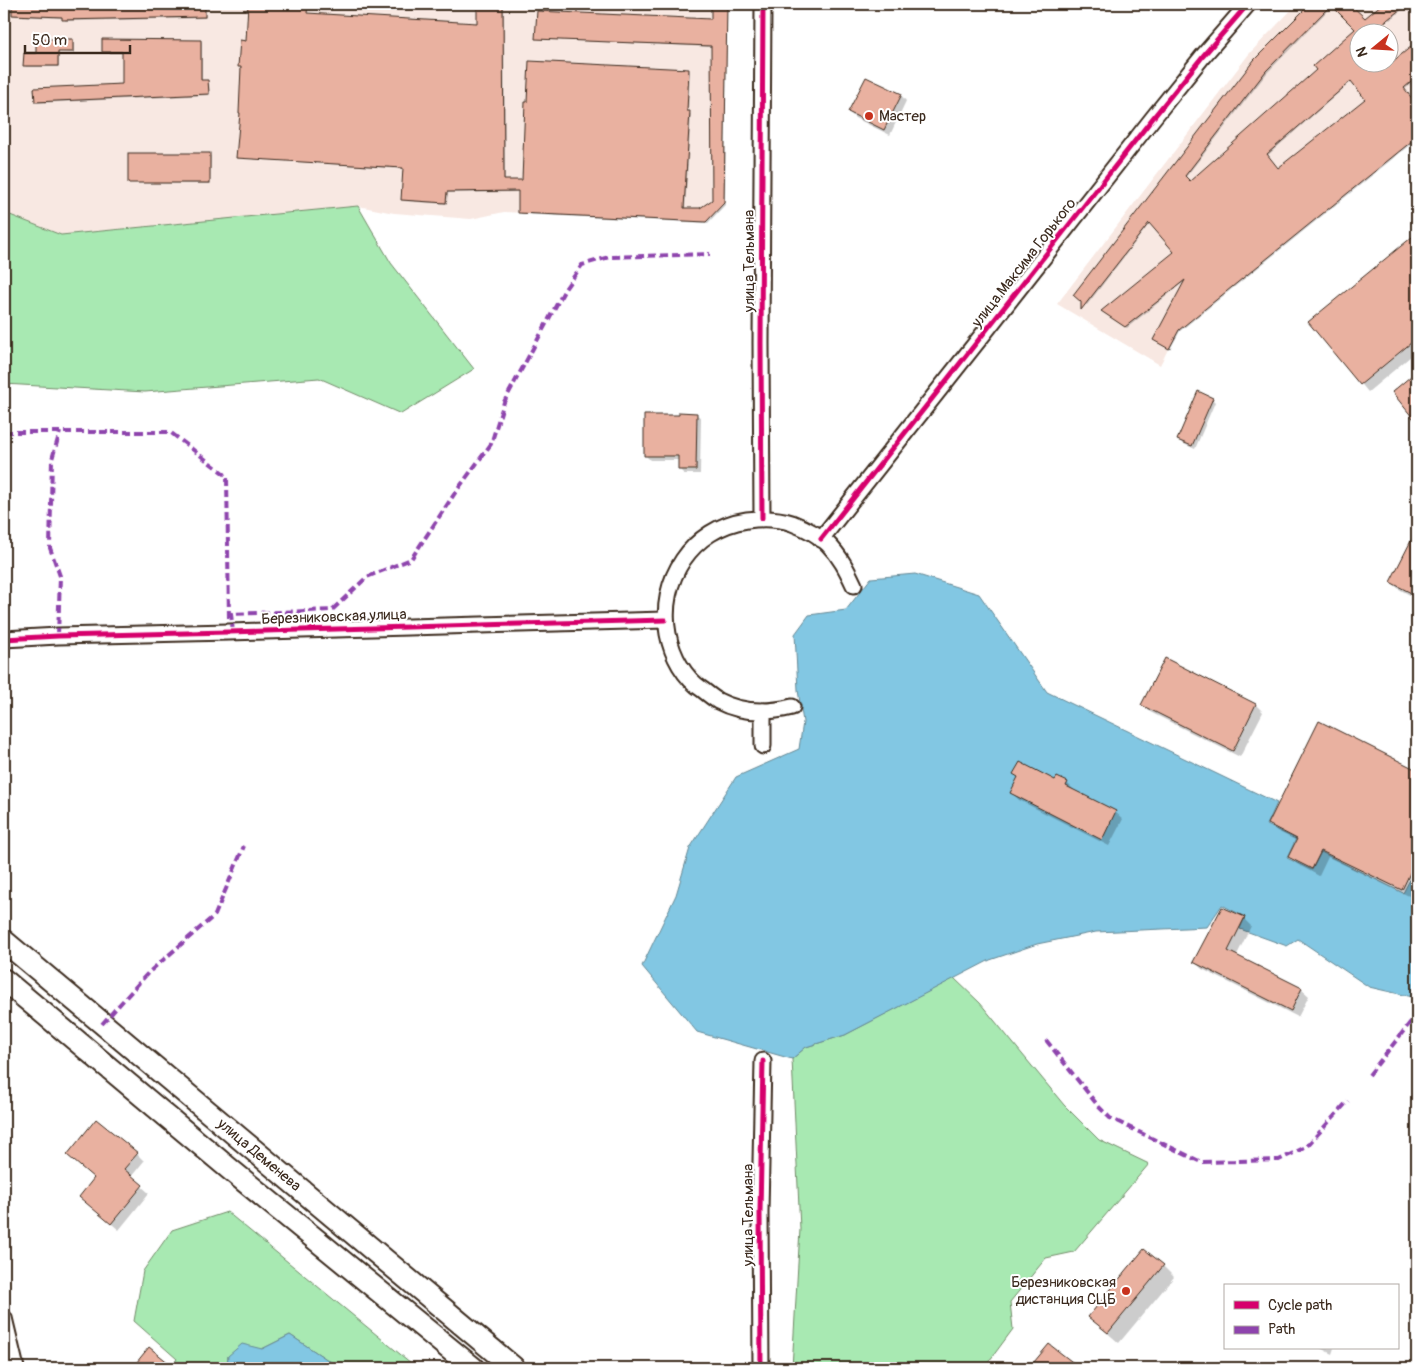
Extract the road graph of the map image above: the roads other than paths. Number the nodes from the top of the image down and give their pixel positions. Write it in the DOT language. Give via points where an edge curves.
graph roads {
  1 [pos="763,4"];
  2 [pos="1248,4"];
  3 [pos="762,518"];
  4 [pos="821,539"];
  5 [pos="854,585"];
  6 [pos="665,620"];
  7 [pos="4,639"];
  8 [pos="792,707"];
  9 [pos="763,711"];
  10 [pos="763,746"];
  11 [pos="4,941"];
  12 [pos="4,980"];
  13 [pos="763,1061"];
  14 [pos="4,1318"];
  15 [pos="16,1368"];
  16 [pos="473,1368"];
  17 [pos="514,1368"];
  18 [pos="760,1368"];
  1 -- 3 [label="street, улица Тельмана"];
  2 -- 4 [label="street, улица Максима Горького" via="1153,118"];
  3 -- 4 [label="street" via="806,528"];
  3 -- 6 [label="street" via="735,522 709,533 690,550 676,571 667,594"];
  4 -- 5 [label="street" via="843,562"];
  6 -- 7 [label="street, Березниковская улица"];
  6 -- 9 [label="street" via="670,645 681,668 697,687 718,701 742,710"];
  8 -- 9 [label="street"];
  9 -- 10 [label="street"];
  11 -- 17 [label="main road, улица Деменева"];
  12 -- 16 [label="main road, улица Деменева" via="239,1178"];
  13 -- 18 [label="street, улица Тельмана"];
  14 -- 15 [label="street"];
}
